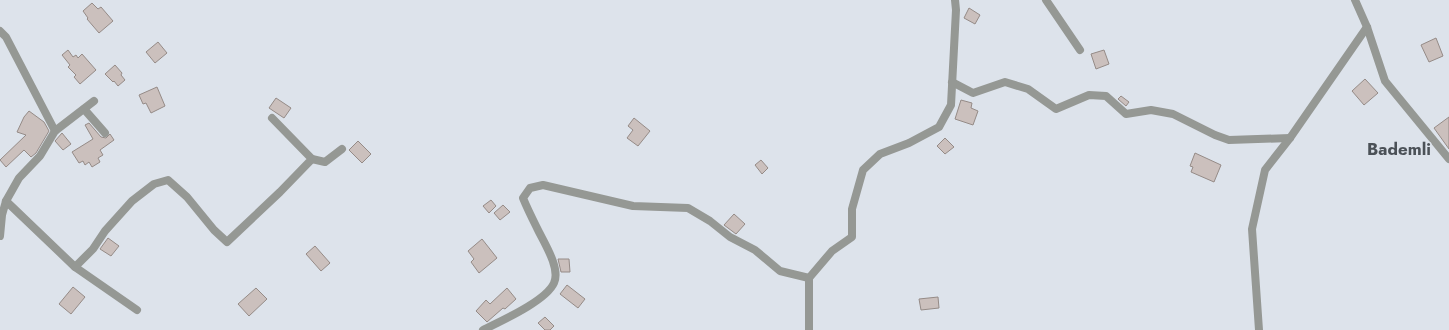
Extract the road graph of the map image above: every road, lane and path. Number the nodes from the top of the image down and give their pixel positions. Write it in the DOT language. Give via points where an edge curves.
graph roads {
  1 [pos="955,0"];
  2 [pos="1046,0"];
  3 [pos="1355,0"];
  4 [pos="1367,27"];
  5 [pos="0,31"];
  6 [pos="1080,50"];
  7 [pos="952,82"];
  8 [pos="94,101"];
  9 [pos="84,109"];
  10 [pos="272,118"];
  11 [pos="55,131"];
  12 [pos="105,133"];
  13 [pos="1290,138"];
  14 [pos="342,149"];
  15 [pos="1449,158"];
  16 [pos="312,159"];
  17 [pos="6,201"];
  18 [pos="0,236"];
  19 [pos="75,267"];
  20 [pos="809,278"];
  21 [pos="137,310"];
  22 [pos="483,330"];
  23 [pos="809,330"];
  24 [pos="1259,330"];
  1 -- 7 [label="street"];
  2 -- 6 [label="street"];
  3 -- 4 [label="street"];
  4 -- 13 [label="street"];
  4 -- 15 [label="street" via="1385,81"];
  5 -- 11 [label="street" via="6,37"];
  7 -- 13 [label="street" via="972,93 1005,82 1028,89 1056,109 1089,95 1106,96 1126,114 1151,110 1173,114 1229,140"];
  7 -- 20 [label="street" via="951,105 939,127 909,143 880,154 863,170 852,209 852,236 832,252"];
  8 -- 9 [label="street"];
  9 -- 11 [label="street"];
  9 -- 12 [label="street"];
  10 -- 16 [label="street"];
  11 -- 17 [label="street" via="40,156 19,178"];
  13 -- 24 [label="street" via="1265,170 1252,229"];
  14 -- 16 [label="street" via="325,162"];
  16 -- 19 [label="street" via="227,242 187,197 168,180 154,184 132,201"];
  17 -- 18 [label="street"];
  17 -- 19 [label="street"];
  19 -- 21 [label="street"];
  20 -- 22 [label="street" via="780,271 755,250 730,237 688,208 633,206 543,185 530,188 523,198 547,245 555,270 555,282 543,296"];
  20 -- 23 [label="street"];
}
